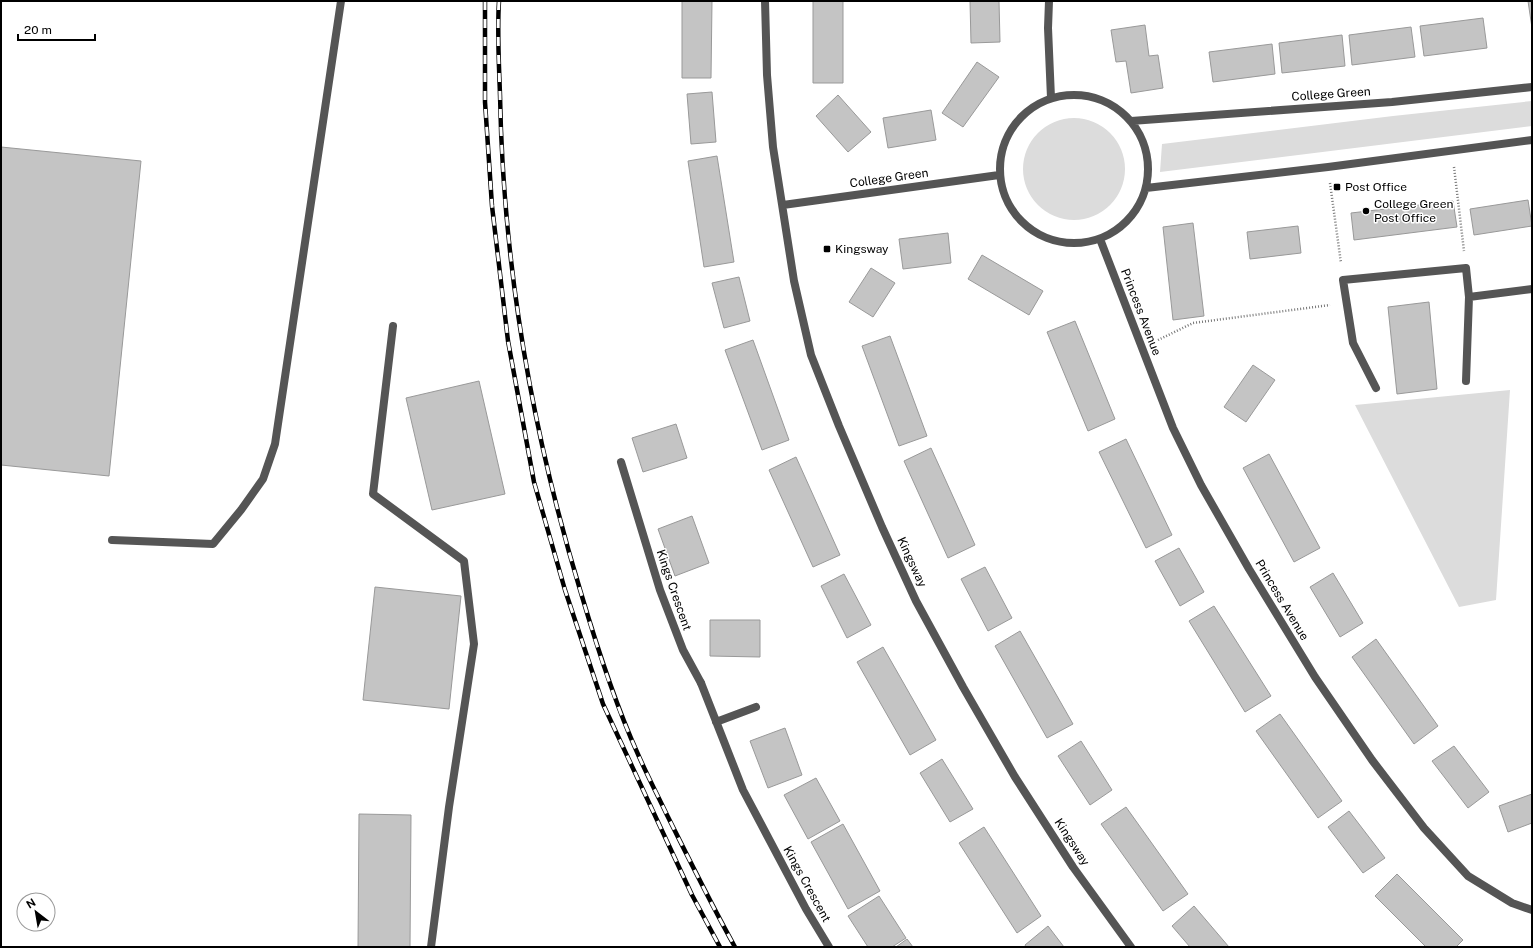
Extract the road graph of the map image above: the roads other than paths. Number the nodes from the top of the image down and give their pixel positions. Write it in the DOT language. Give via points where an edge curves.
graph roads {
  1 [pos="341,1"];
  2 [pos="765,1"];
  3 [pos="1049,1"];
  4 [pos="1532,87"];
  5 [pos="1051,98"];
  6 [pos="1131,121"];
  7 [pos="1532,140"];
  8 [pos="999,175"];
  9 [pos="1146,188"];
  10 [pos="782,205"];
  11 [pos="1100,239"];
  12 [pos="1532,289"];
  13 [pos="1469,297"];
  14 [pos="393,326"];
  15 [pos="1466,381"];
  16 [pos="1376,388"];
  17 [pos="621,462"];
  18 [pos="112,540"];
  19 [pos="756,707"];
  20 [pos="716,722"];
  21 [pos="1532,910"];
  22 [pos="431,947"];
  23 [pos="830,947"];
  24 [pos="1131,947"];
  1 -- 18 [label="street" via="275,444 263,479 213,544"];
  2 -- 10 [label="street, Kingsway" via="772,147"];
  3 -- 5 [label="street"];
  4 -- 6 [label="street, College Green" via="1392,102"];
  5 -- 6 [label="street" via="1077,94 1095,97 1111,104"];
  5 -- 8 [label="street" via="1026,111 1013,125 1002,147"];
  6 -- 9 [label="street" via="1141,136 1148,158"];
  7 -- 9 [label="street" via="1452,152"];
  8 -- 10 [label="street, College Green"];
  8 -- 11 [label="street" via="1003,192 1012,211 1027,228 1048,239 1063,243"];
  9 -- 11 [label="street" via="1136,211 1115,231"];
  10 -- 24 [label="street, Kingsway" via="794,281 811,355 839,426 916,601 1015,777 1073,867"];
  11 -- 21 [label="street, Princess Avenue" via="1173,428 1201,485 1315,677 1372,760 1424,828 1468,876 1512,903"];
  12 -- 13 [label="street"];
  13 -- 15 [label="street"];
  13 -- 16 [label="street" via="1466,268 1343,280 1353,343"];
  14 -- 22 [label="street" via="373,494 464,561 474,644"];
  17 -- 20 [label="street, Kings Crescent" via="660,590 683,650 701,682"];
  19 -- 20 [label="street"];
  20 -- 23 [label="street, Kings Crescent" via="743,790 806,909"];
}
